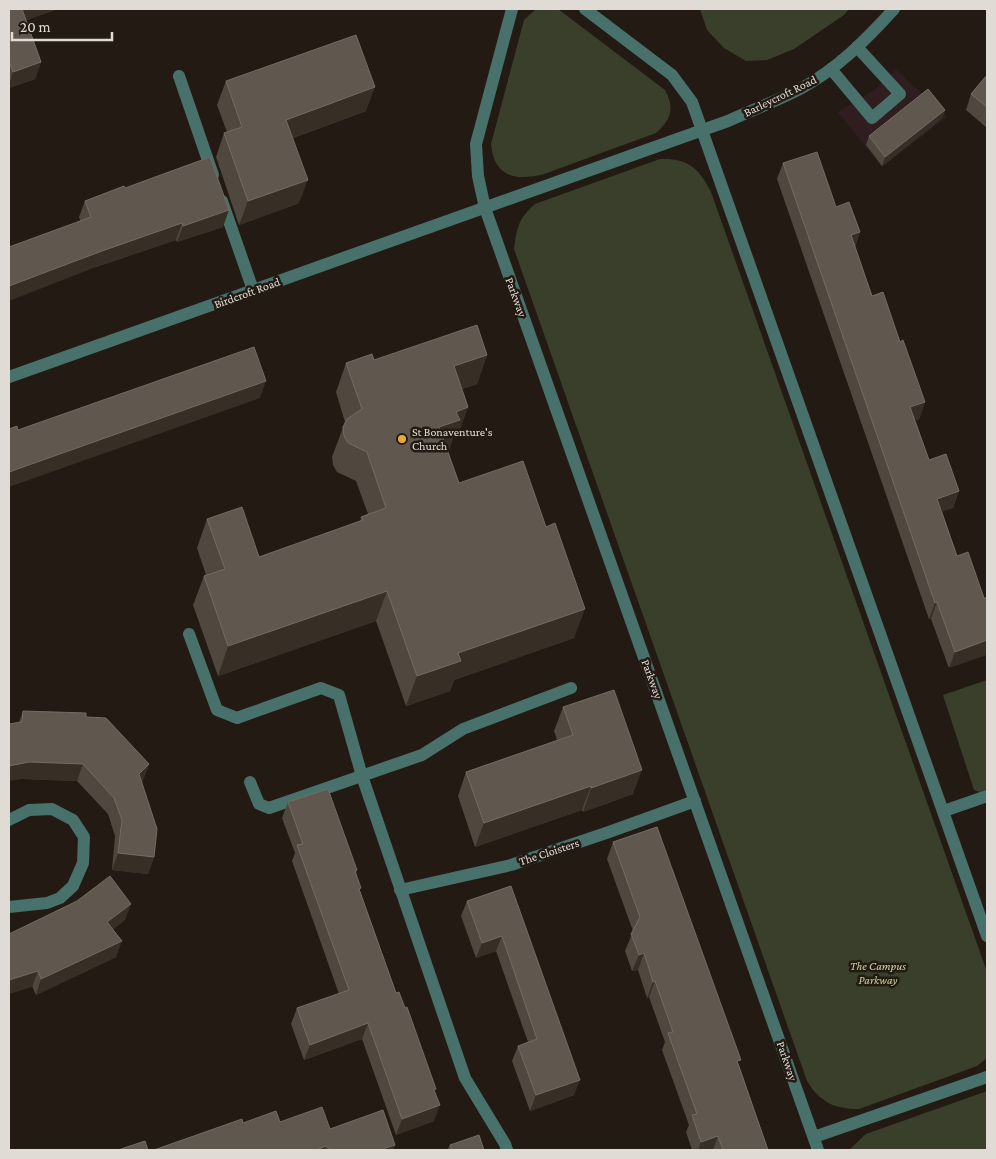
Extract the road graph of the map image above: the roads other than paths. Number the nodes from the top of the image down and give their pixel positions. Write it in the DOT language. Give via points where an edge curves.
graph roads {
  1 [pos="512,9"];
  2 [pos="585,9"];
  3 [pos="894,9"];
  4 [pos="857,47"];
  5 [pos="831,69"];
  6 [pos="179,76"];
  7 [pos="702,130"];
  8 [pos="485,208"];
  9 [pos="253,290"];
  10 [pos="9,377"];
  11 [pos="189,634"];
  12 [pos="571,688"];
  13 [pos="362,776"];
  14 [pos="250,782"];
  15 [pos="987,796"];
  16 [pos="695,801"];
  17 [pos="944,811"];
  18 [pos="9,820"];
  19 [pos="400,890"];
  20 [pos="9,907"];
  21 [pos="987,936"];
  22 [pos="987,1077"];
  23 [pos="814,1137"];
  24 [pos="507,1150"];
  25 [pos="818,1150"];
  1 -- 8 [label="street, Parkway" via="476,144"];
  2 -- 7 [label="street" via="672,75 692,102"];
  3 -- 4 [label="street, Barleycroft Road"];
  4 -- 5 [label="street, Barleycroft Road"];
  4 -- 5 [label="street" via="900,94 872,118"];
  5 -- 7 [label="street, Barleycroft Road" via="799,90"];
  6 -- 9 [label="street"];
  7 -- 8 [label="street"];
  7 -- 17 [label="street"];
  8 -- 9 [label="street, Birdcroft Road"];
  8 -- 16 [label="street, Parkway"];
  9 -- 10 [label="street, Birdcroft Road"];
  11 -- 13 [label="street" via="217,710 237,718 321,688 338,696"];
  12 -- 13 [label="street" via="463,729 422,755"];
  13 -- 14 [label="street" via="270,808 259,804"];
  13 -- 19 [label="street"];
  15 -- 17 [label="street"];
  16 -- 19 [label="street, The Cloisters" via="511,865"];
  16 -- 23 [label="street, Parkway"];
  17 -- 21 [label="street"];
  18 -- 20 [label="street" via="29,810 52,809 73,820 84,837 83,864 67,892 47,903"];
  19 -- 24 [label="street" via="465,1078"];
  22 -- 23 [label="street"];
  23 -- 25 [label="street, Parkway"];
}
